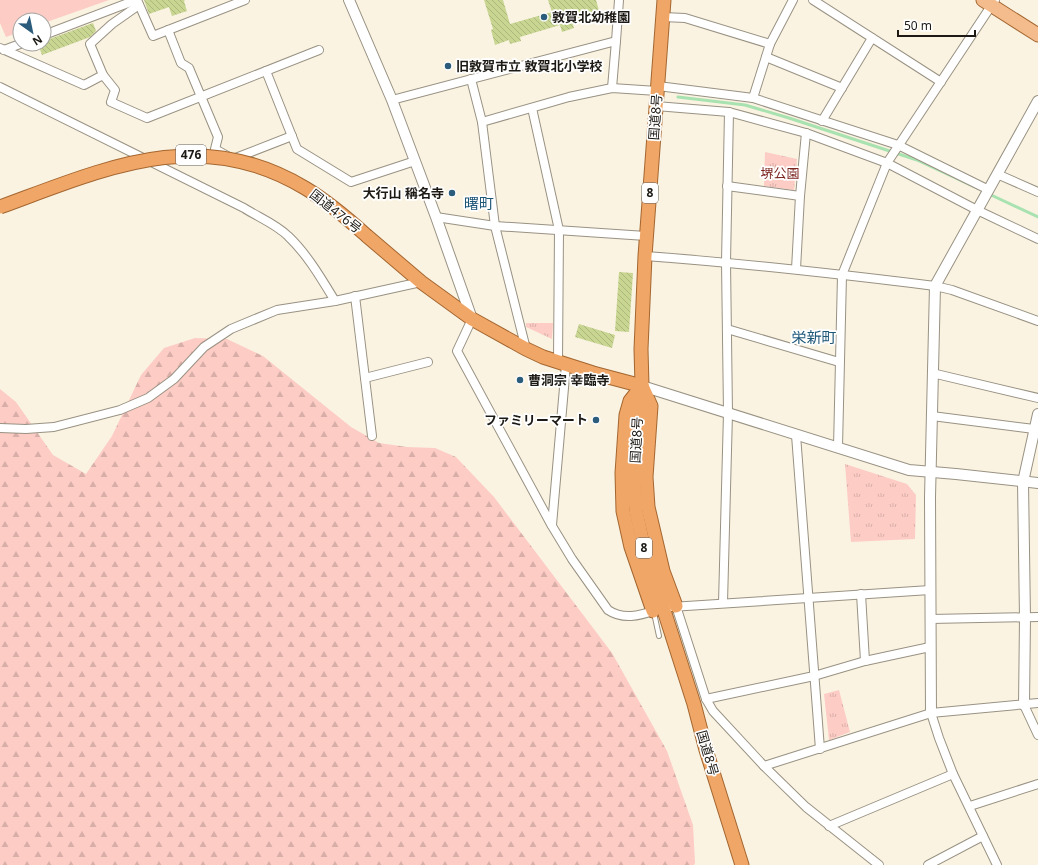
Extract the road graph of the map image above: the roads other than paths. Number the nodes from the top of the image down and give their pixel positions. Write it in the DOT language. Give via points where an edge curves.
graph roads {
  1 [pos="245,0"];
  2 [pos="349,0"];
  3 [pos="619,0"];
  4 [pos="664,0"];
  5 [pos="793,0"];
  6 [pos="813,0"];
  7 [pos="137,2"];
  8 [pos="990,2"];
  9 [pos="663,17"];
  10 [pos="168,30"];
  11 [pos="52,32"];
  12 [pos="1038,35"];
  13 [pos="872,38"];
  14 [pos="616,41"];
  15 [pos="770,44"];
  16 [pos="12,46"];
  17 [pos="2,49"];
  18 [pos="319,50"];
  19 [pos="766,57"];
  20 [pos="266,71"];
  21 [pos="103,75"];
  22 [pos="471,80"];
  23 [pos="940,82"];
  24 [pos="0,87"];
  25 [pos="612,88"];
  26 [pos="842,88"];
  27 [pos="657,89"];
  28 [pos="201,97"];
  29 [pos="753,98"];
  30 [pos="392,100"];
  31 [pos="1038,101"];
  32 [pos="656,106"];
  33 [pos="532,108"];
  34 [pos="729,112"];
  35 [pos="822,121"];
  36 [pos="482,122"];
  37 [pos="806,133"];
  38 [pos="292,136"];
  39 [pos="898,145"];
  40 [pos="415,160"];
  41 [pos="887,164"];
  42 [pos="997,174"];
  43 [pos="727,186"];
  44 [pos="989,190"];
  45 [pos="1038,192"];
  46 [pos="800,196"];
  47 [pos="0,207"];
  48 [pos="977,210"];
  49 [pos="436,217"];
  50 [pos="495,226"];
  51 [pos="559,230"];
  52 [pos="646,236"];
  53 [pos="1038,239"];
  54 [pos="645,256"];
  55 [pos="726,262"];
  56 [pos="796,269"];
  57 [pos="842,275"];
  58 [pos="421,282"];
  59 [pos="935,286"];
  60 [pos="355,296"];
  61 [pos="335,300"];
  62 [pos="472,319"];
  63 [pos="1038,321"];
  64 [pos="726,329"];
  65 [pos="526,349"];
  66 [pos="428,362"];
  67 [pos="839,362"];
  68 [pos="562,363"];
  69 [pos="932,373"];
  70 [pos="365,378"];
  71 [pos="642,386"];
  72 [pos="1038,398"];
  73 [pos="728,413"];
  74 [pos="1038,414"];
  75 [pos="932,416"];
  76 [pos="0,428"];
  77 [pos="1034,429"];
  78 [pos="796,435"];
  79 [pos="372,436"];
  80 [pos="838,447"];
  81 [pos="930,472"];
  82 [pos="1023,482"];
  83 [pos="1038,483"];
  84 [pos="552,526"];
  85 [pos="930,590"];
  86 [pos="861,594"];
  87 [pos="808,598"];
  88 [pos="723,603"];
  89 [pos="673,607"];
  90 [pos="654,611"];
  91 [pos="1038,617"];
  92 [pos="1026,618"];
  93 [pos="930,619"];
  94 [pos="659,636"];
  95 [pos="930,647"];
  96 [pos="865,661"];
  97 [pos="814,676"];
  98 [pos="706,699"];
  99 [pos="1038,704"];
  100 [pos="1024,705"];
  101 [pos="931,713"];
  102 [pos="1038,735"];
  103 [pos="820,749"];
  104 [pos="764,766"];
  105 [pos="954,774"];
  106 [pos="1038,784"];
  107 [pos="970,806"];
  108 [pos="829,826"];
  109 [pos="983,836"];
  110 [pos="742,865"];
  111 [pos="879,865"];
  112 [pos="928,865"];
  113 [pos="997,865"];
  1 -- 10 [label="street"];
  2 -- 30 [label="street"];
  3 -- 14 [label="street"];
  4 -- 9 [label="highway, 国道8号 / 8"];
  5 -- 15 [label="street"];
  6 -- 13 [label="street"];
  7 -- 10 [label="street" via="153,36"];
  7 -- 11 [label="street"];
  7 -- 21 [label="street" via="90,44"];
  8 -- 12 [label="main road"];
  8 -- 23 [label="street"];
  9 -- 15 [label="street" via="685,18"];
  9 -- 27 [label="highway, 国道8号 / 8"];
  10 -- 28 [label="street" via="182,63 189,68"];
  13 -- 23 [label="street"];
  13 -- 26 [label="street"];
  14 -- 22 [label="street"];
  14 -- 25 [label="street"];
  15 -- 19 [label="street"];
  16 -- 17 [label="street"];
  17 -- 21 [label="street" via="84,85"];
  18 -- 20 [label="street"];
  19 -- 26 [label="street"];
  19 -- 29 [label="street"];
  20 -- 28 [label="street"];
  20 -- 38 [label="street"];
  21 -- 28 [label="street" via="115,90 111,102 146,118"];
  22 -- 30 [label="street"];
  22 -- 36 [label="street"];
  23 -- 39 [label="street"];
  24 -- 61 [label="street" via="244,208 273,226 287,235 301,250"];
  25 -- 27 [label="street"];
  25 -- 33 [label="street" via="569,96"];
  26 -- 35 [label="street"];
  27 -- 29 [label="street"];
  27 -- 32 [label="highway, 国道8号 / 8"];
  28 -- 38 [label="street" via="218,137 215,149 234,159"];
  29 -- 35 [label="street"];
  30 -- 40 [label="street"];
  31 -- 42 [label="street"];
  32 -- 34 [label="street"];
  32 -- 52 [label="highway, 国道8号 / 8"];
  33 -- 36 [label="street"];
  33 -- 51 [label="street"];
  34 -- 37 [label="street"];
  34 -- 43 [label="street"];
  35 -- 39 [label="street"];
  36 -- 50 [label="street"];
  37 -- 41 [label="street"];
  37 -- 46 [label="street"];
  38 -- 40 [label="street" via="297,149 351,182"];
  39 -- 41 [label="street"];
  39 -- 44 [label="street"];
  40 -- 49 [label="street"];
  41 -- 48 [label="street"];
  41 -- 57 [label="street"];
  42 -- 44 [label="street"];
  42 -- 45 [label="street"];
  43 -- 46 [label="street"];
  43 -- 55 [label="street"];
  44 -- 48 [label="street"];
  46 -- 56 [label="street"];
  47 -- 58 [label="highway, 国道476号 / 476, bridge" via="131,162 196,155 240,162 263,168 304,187 325,201"];
  48 -- 53 [label="street"];
  48 -- 59 [label="street"];
  49 -- 50 [label="street"];
  49 -- 62 [label="street"];
  50 -- 51 [label="street"];
  50 -- 65 [label="street"];
  51 -- 52 [label="street"];
  51 -- 68 [label="street"];
  52 -- 54 [label="highway, 国道8号 / 8"];
  54 -- 55 [label="street"];
  54 -- 71 [label="highway, 国道8号 / 8"];
  55 -- 56 [label="street"];
  55 -- 64 [label="street"];
  56 -- 57 [label="street"];
  57 -- 59 [label="street"];
  57 -- 67 [label="street"];
  58 -- 60 [label="street"];
  58 -- 62 [label="highway, 国道476号 / 476"];
  59 -- 63 [label="street"];
  59 -- 69 [label="street"];
  60 -- 61 [label="street"];
  60 -- 70 [label="street"];
  61 -- 76 [label="street" via="277,310 231,328 204,346 174,379 148,398 120,410 54,427"];
  62 -- 65 [label="highway, 国道476号 / 476"];
  62 -- 84 [label="street" via="457,351"];
  64 -- 67 [label="street"];
  64 -- 73 [label="street"];
  65 -- 68 [label="highway, 国道476号 / 476"];
  66 -- 70 [label="street"];
  67 -- 80 [label="street"];
  68 -- 71 [label="highway, 国道476号 / 476" via="593,374"];
  68 -- 84 [label="street"];
  69 -- 72 [label="street"];
  69 -- 75 [label="street"];
  70 -- 79 [label="street"];
  71 -- 73 [label="street"];
  71 -- 89 [label="highway" via="651,406 646,477 648,507"];
  71 -- 90 [label="highway" via="630,401 626,415 622,473 623,511 631,547"];
  71 -- 110 [label="highway, 国道8号 / 8" via="635,444 636,511 644,548"];
  73 -- 78 [label="street"];
  73 -- 88 [label="street"];
  74 -- 77 [label="street"];
  75 -- 77 [label="street"];
  75 -- 81 [label="street"];
  77 -- 82 [label="street"];
  78 -- 80 [label="street"];
  78 -- 87 [label="street"];
  80 -- 81 [label="street" via="909,470"];
  81 -- 82 [label="street"];
  81 -- 85 [label="street"];
  82 -- 83 [label="street"];
  82 -- 92 [label="street"];
  84 -- 90 [label="street" via="608,610 624,617"];
  85 -- 86 [label="street"];
  85 -- 93 [label="street"];
  86 -- 87 [label="street"];
  86 -- 96 [label="street"];
  87 -- 88 [label="street"];
  87 -- 97 [label="street"];
  88 -- 89 [label="street"];
  89 -- 98 [label="street"];
  90 -- 94 [label="lane"];
  91 -- 92 [label="street"];
  92 -- 93 [label="street"];
  92 -- 100 [label="street"];
  93 -- 95 [label="street"];
  95 -- 96 [label="street"];
  95 -- 101 [label="street"];
  96 -- 97 [label="street"];
  97 -- 98 [label="street"];
  97 -- 103 [label="street"];
  98 -- 104 [label="street" via="713,711"];
  99 -- 100 [label="street"];
  100 -- 101 [label="street"];
  100 -- 102 [label="street"];
  101 -- 103 [label="street"];
  101 -- 105 [label="street"];
  103 -- 104 [label="street"];
  104 -- 108 [label="street"];
  105 -- 107 [label="street"];
  105 -- 108 [label="street"];
  106 -- 107 [label="street"];
  107 -- 109 [label="street"];
  108 -- 111 [label="street"];
  109 -- 112 [label="street"];
  109 -- 113 [label="street"];
}
